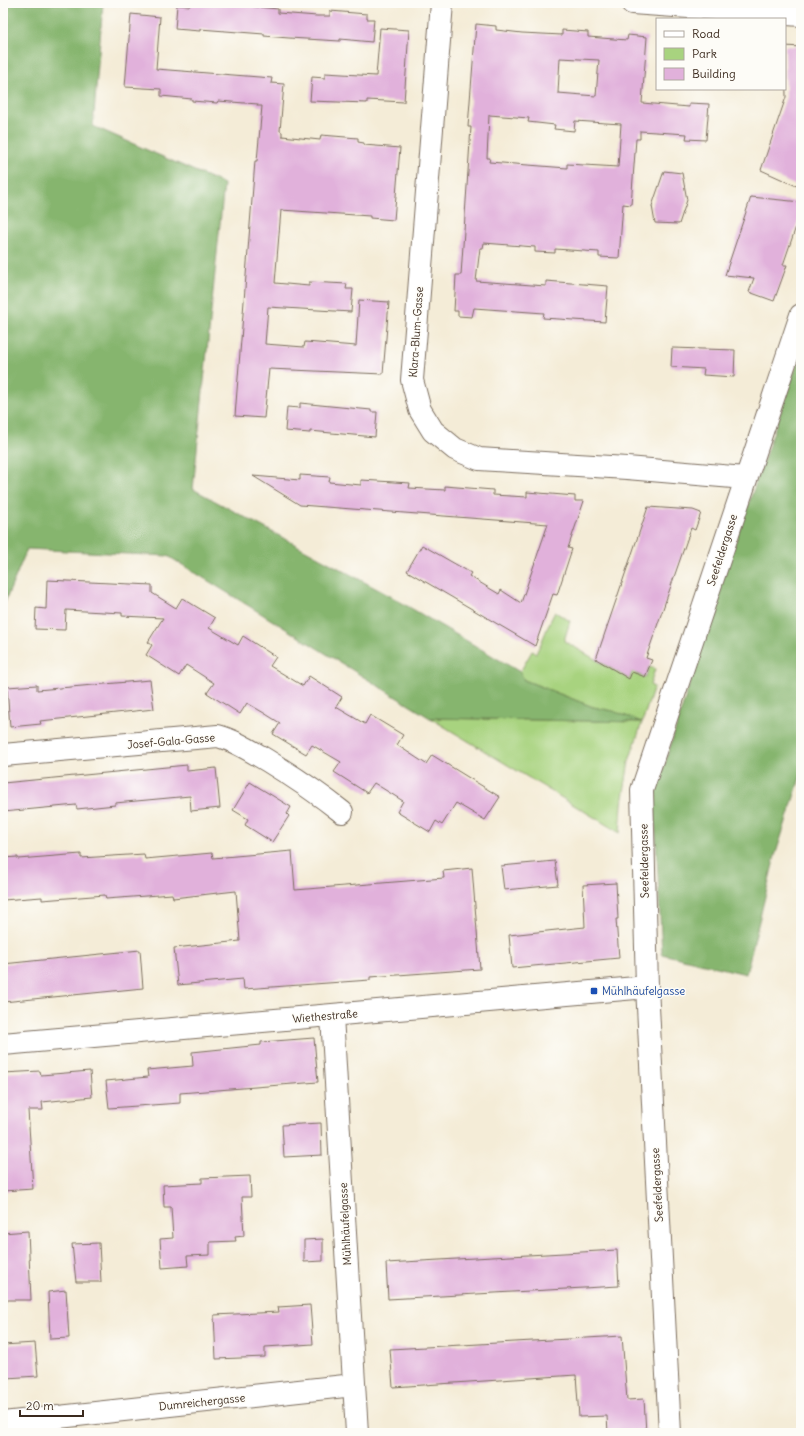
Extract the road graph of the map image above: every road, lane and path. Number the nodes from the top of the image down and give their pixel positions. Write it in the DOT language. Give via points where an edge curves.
graph roads {
  1 [pos="442,3"];
  2 [pos="632,3"];
  3 [pos="801,16"];
  4 [pos="801,315"];
  5 [pos="745,478"];
  6 [pos="3,756"];
  7 [pos="342,812"];
  8 [pos="647,986"];
  9 [pos="332,1016"];
  10 [pos="3,1044"];
  11 [pos="354,1385"];
  12 [pos="3,1424"];
  13 [pos="357,1433"];
  14 [pos="670,1433"];
  1 -- 5 [label="street, Klara-Blum-Gasse" via="412,380 420,410 433,431 455,449 479,459"];
  2 -- 3 [label="street"];
  4 -- 5 [label="street, Seefeldergasse"];
  5 -- 8 [label="street, Seefeldergasse" via="642,790"];
  6 -- 7 [label="street, Josef-Gala-Gasse" via="218,736 232,739 298,779"];
  8 -- 9 [label="street, Wiethestraße"];
  8 -- 14 [label="street, Seefeldergasse"];
  9 -- 10 [label="street, Wiethestraße"];
  9 -- 11 [label="street, Mühlhäufelgasse"];
  11 -- 12 [label="street, Dumreichergasse"];
  11 -- 13 [label="street, Mühlhäufelgasse"];
}
